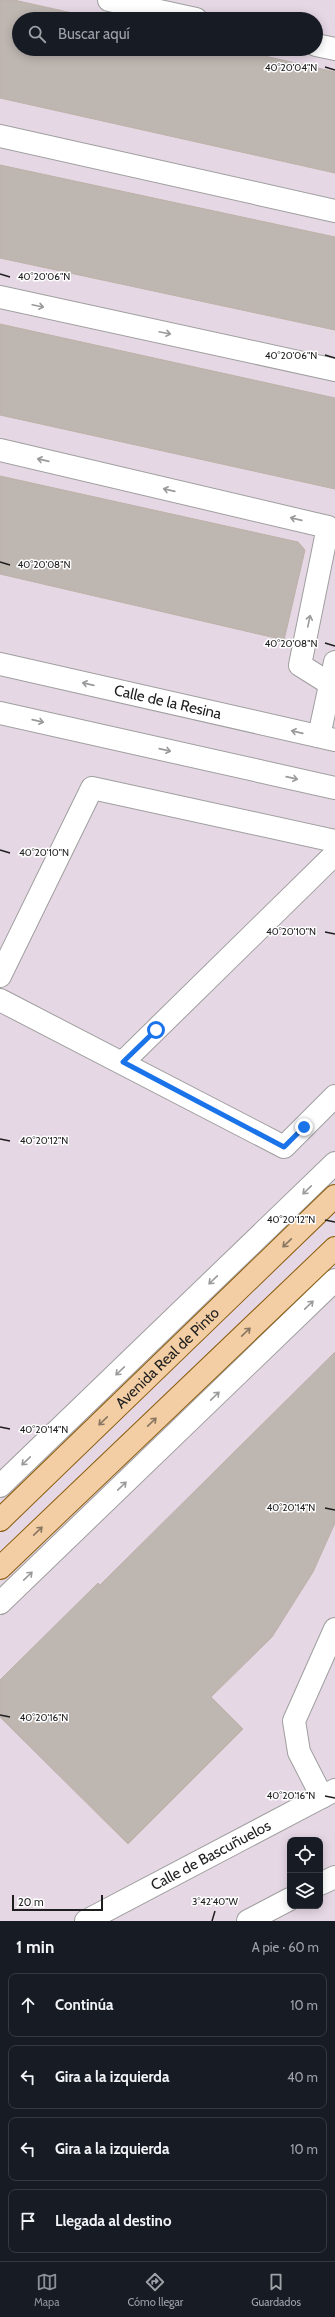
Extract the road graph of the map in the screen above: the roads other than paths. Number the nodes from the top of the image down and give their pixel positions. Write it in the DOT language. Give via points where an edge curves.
graph roads {
  1 [pos="109,0"];
  2 [pos="164,12"];
  3 [pos="323,46"];
  4 [pos="335,49"];
  5 [pos="0,136"];
  6 [pos="335,211"];
  7 [pos="0,297"];
  8 [pos="335,370"];
  9 [pos="0,450"];
  10 [pos="335,662"];
  11 [pos="0,664"];
  12 [pos="331,691"];
  13 [pos="0,713"];
  14 [pos="327,738"];
  15 [pos="335,788"];
  16 [pos="335,841"];
  17 [pos="335,854"];
  18 [pos="0,976"];
  19 [pos="0,1000"];
  20 [pos="123,1062"];
  21 [pos="335,1096"];
  22 [pos="335,1163"];
  23 [pos="335,1196"];
  24 [pos="335,1248"];
  25 [pos="335,1280"];
  26 [pos="0,1486"];
  27 [pos="0,1520"];
  28 [pos="0,1568"];
  29 [pos="0,1603"];
  30 [pos="335,1630"];
  31 [pos="329,1794"];
  32 [pos="335,1877"];
  33 [pos="323,1883"];
  34 [pos="287,1901"];
  35 [pos="86,1921"];
  36 [pos="248,1921"];
  1 -- 2 [label="street"];
  3 -- 4 [label="street"];
  5 -- 6 [label="street"];
  7 -- 8 [label="street, one-way"];
  12 -- 9 [label="street, one-way" via="300,665 328,527"];
  10 -- 12 [label="street"];
  14 -- 11 [label="street, Calle de la Resina, one-way"];
  12 -- 14 [label="street"];
  13 -- 15 [label="street, one-way"];
  16 -- 18 [label="street" via="92,788"];
  17 -- 20 [label="street"];
  19 -- 20 [label="street"];
  20 -- 21 [label="street" via="284,1147"];
  22 -- 26 [label="street, one-way"];
  23 -- 27 [label="main road, Avenida Real de Pinto, one-way"];
  28 -- 24 [label="main road, one-way"];
  29 -- 25 [label="street, one-way"];
  30 -- 31 [label="street" via="294,1721 299,1752"];
  31 -- 35 [label="street, Calle de Bascuñuelos"];
  32 -- 33 [label="street"];
  34 -- 36 [label="street"];
}
